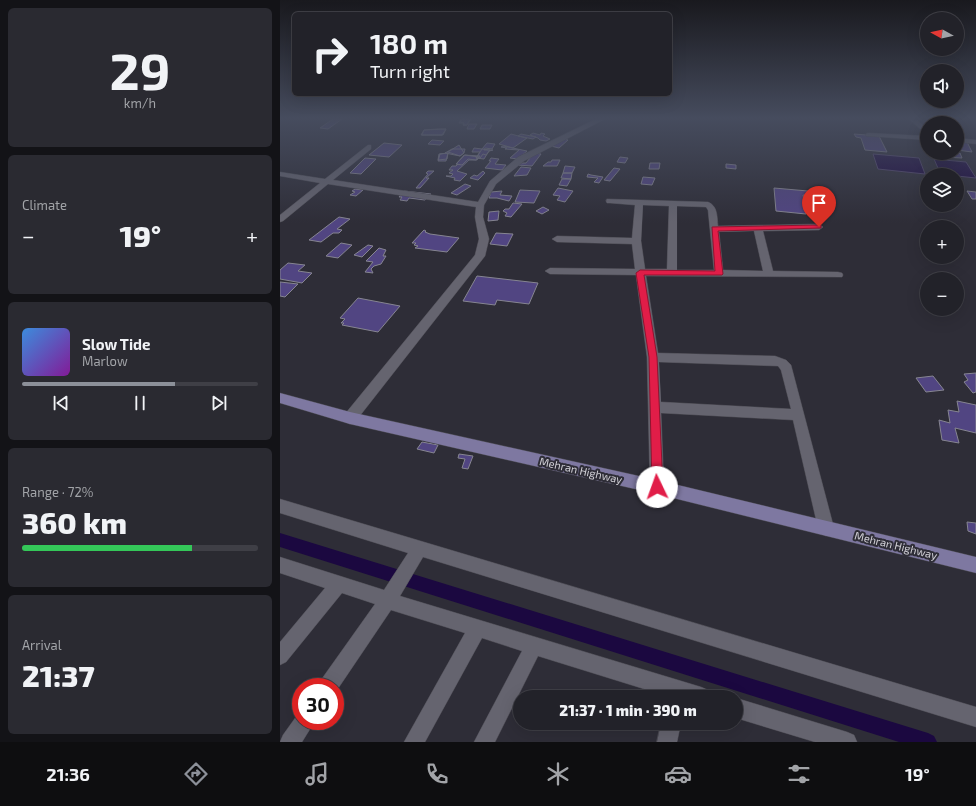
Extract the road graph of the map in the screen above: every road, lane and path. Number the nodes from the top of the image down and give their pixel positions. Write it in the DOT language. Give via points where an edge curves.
graph roads {
  1 [pos="360,154"];
  2 [pos="531,154"];
  3 [pos="280,174"];
  4 [pos="327,181"];
  5 [pos="610,201"];
  6 [pos="639,202"];
  7 [pos="672,203"];
  8 [pos="480,205"];
  9 [pos="280,219"];
  10 [pos="819,227"];
  11 [pos="758,228"];
  12 [pos="714,229"];
  13 [pos="557,239"];
  14 [pos="636,241"];
  15 [pos="550,271"];
  16 [pos="640,273"];
  17 [pos="672,273"];
  18 [pos="719,274"];
  19 [pos="769,274"];
  20 [pos="838,275"];
  21 [pos="653,357"];
  22 [pos="280,398"];
  23 [pos="654,408"];
  24 [pos="799,415"];
  25 [pos="350,418"];
  26 [pos="657,487"];
  27 [pos="280,506"];
  28 [pos="826,528"];
  29 [pos="420,548"];
  30 [pos="280,565"];
  31 [pos="976,565"];
  32 [pos="338,584"];
  33 [pos="392,593"];
  34 [pos="478,628"];
  35 [pos="534,646"];
  36 [pos="280,656"];
  37 [pos="334,678"];
  38 [pos="667,690"];
  39 [pos="743,710"];
  40 [pos="976,717"];
  41 [pos="299,730"];
  42 [pos="669,730"];
  43 [pos="290,742"];
  44 [pos="414,742"];
  45 [pos="484,742"];
  46 [pos="666,742"];
  47 [pos="847,742"];
  1 -- 4 [label="street"];
  2 -- 8 [label="street" via="521,159 493,183"];
  3 -- 4 [label="street"];
  4 -- 8 [label="street"];
  4 -- 9 [label="street"];
  5 -- 6 [label="street"];
  6 -- 7 [label="street"];
  6 -- 14 [label="street"];
  7 -- 12 [label="street" via="708,205 712,209"];
  7 -- 17 [label="street"];
  8 -- 25 [label="street" via="484,239 480,256"];
  10 -- 11 [label="street"];
  11 -- 12 [label="street"];
  11 -- 19 [label="street"];
  12 -- 18 [label="street"];
  13 -- 14 [label="street"];
  14 -- 16 [label="street"];
  15 -- 16 [label="street"];
  16 -- 17 [label="street"];
  16 -- 21 [label="street"];
  17 -- 18 [label="street"];
  18 -- 19 [label="street"];
  19 -- 20 [label="street"];
  21 -- 23 [label="street"];
  21 -- 24 [label="street" via="782,363 790,374"];
  22 -- 25 [label="main road, Mehran Highway"];
  23 -- 24 [label="street"];
  23 -- 26 [label="street"];
  24 -- 28 [label="street"];
  25 -- 26 [label="main road, Mehran Highway"];
  26 -- 28 [label="main road, Mehran Highway"];
  27 -- 29 [label="street"];
  28 -- 31 [label="main road, Mehran Highway"];
  29 -- 33 [label="street"];
  29 -- 40 [label="street"];
  30 -- 32 [label="street"];
  32 -- 33 [label="street"];
  32 -- 36 [label="street"];
  33 -- 34 [label="street"];
  33 -- 37 [label="street"];
  34 -- 35 [label="street"];
  34 -- 44 [label="street"];
  35 -- 38 [label="street"];
  35 -- 45 [label="street"];
  39 -- 47 [label="street"];
  41 -- 43 [label="street"];
  42 -- 46 [label="street"];
}
